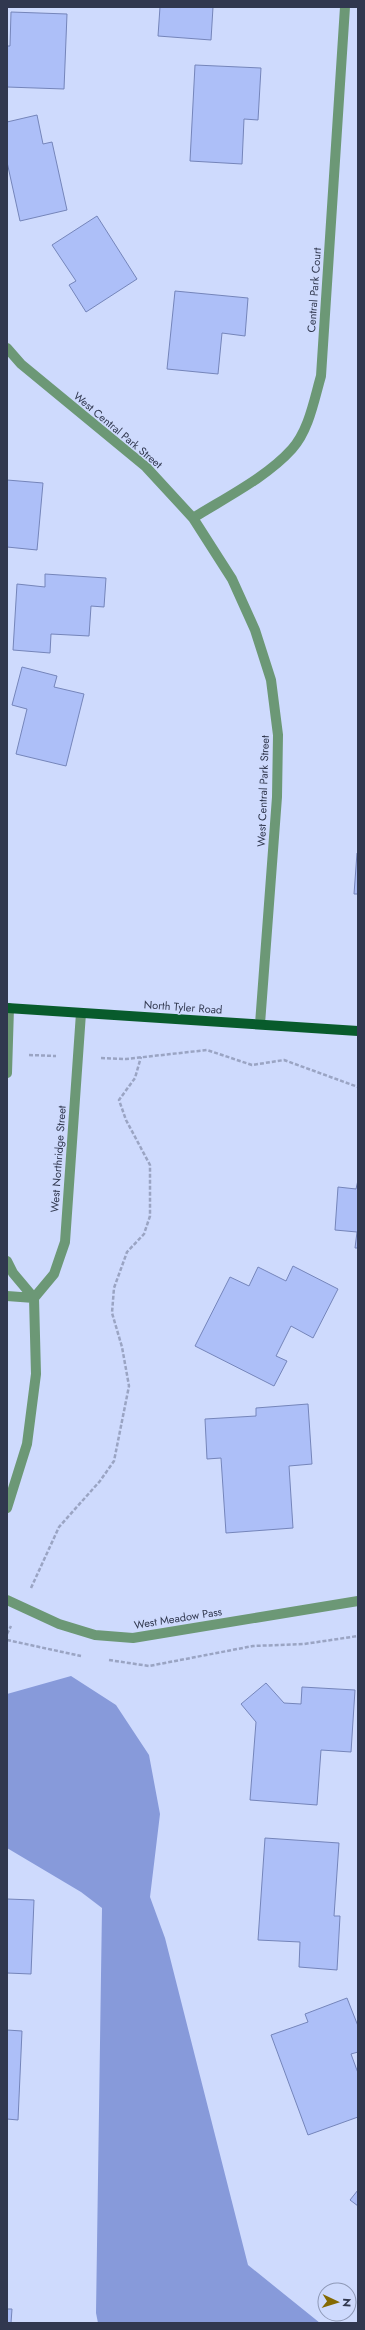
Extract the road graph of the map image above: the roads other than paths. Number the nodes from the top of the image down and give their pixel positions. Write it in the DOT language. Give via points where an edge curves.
graph roads {
  1 [pos="345,7"];
  2 [pos="7,348"];
  3 [pos="193,518"];
  4 [pos="8,1008"];
  5 [pos="81,1013"];
  6 [pos="260,1024"];
  7 [pos="358,1031"];
  8 [pos="8,1054"];
  9 [pos="7,1073"];
  10 [pos="7,1261"];
  11 [pos="7,1296"];
  12 [pos="34,1298"];
  13 [pos="7,1508"];
  14 [pos="7,1600"];
  15 [pos="358,1601"];
  1 -- 3 [label="street, Central Park Court" via="321,376 310,416 292,449 261,475"];
  2 -- 3 [label="street, West Central Park Street" via="21,364 146,467"];
  3 -- 6 [label="street, West Central Park Street" via="232,579 255,630 271,680 278,735 277,797"];
  4 -- 5 [label="main road, North Tyler Road"];
  4 -- 8 [label="street"];
  5 -- 6 [label="main road, North Tyler Road"];
  5 -- 12 [label="street, West Northridge Street" via="65,1242 54,1274"];
  6 -- 7 [label="main road, North Tyler Road"];
  8 -- 9 [label="street"];
  10 -- 12 [label="street" via="13,1273"];
  11 -- 12 [label="street"];
  12 -- 13 [label="street" via="36,1374 28,1437"];
  14 -- 15 [label="street, West Meadow Pass" via="59,1624 96,1635 133,1638"];
}
